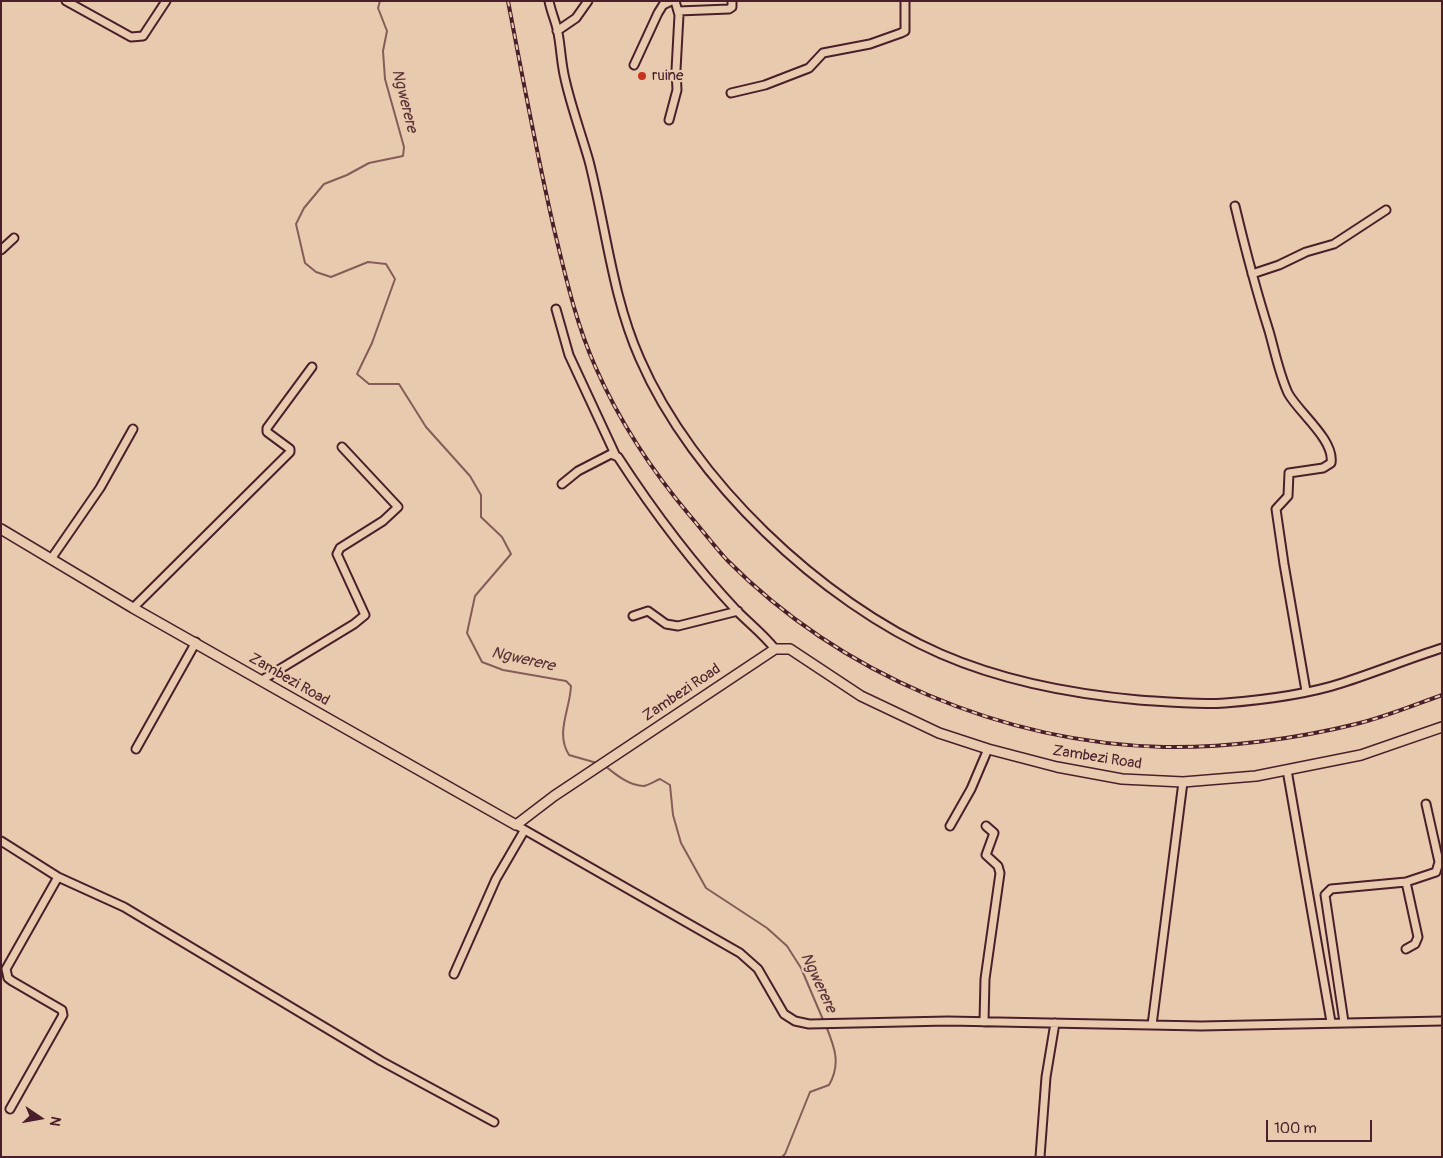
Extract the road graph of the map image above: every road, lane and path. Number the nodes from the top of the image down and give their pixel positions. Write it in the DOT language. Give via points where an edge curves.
graph roads {
  1 [pos="66,1"];
  2 [pos="166,1"];
  3 [pos="549,1"];
  4 [pos="588,1"];
  5 [pos="671,1"];
  6 [pos="675,1"];
  7 [pos="732,1"];
  8 [pos="905,1"];
  9 [pos="678,11"];
  10 [pos="558,31"];
  11 [pos="634,65"];
  12 [pos="731,93"];
  13 [pos="669,120"];
  14 [pos="1235,206"];
  15 [pos="1386,210"];
  16 [pos="14,238"];
  17 [pos="1,250"];
  18 [pos="1252,274"];
  19 [pos="556,309"];
  20 [pos="312,367"];
  21 [pos="133,429"];
  22 [pos="342,447"];
  23 [pos="615,454"];
  24 [pos="562,484"];
  25 [pos="1,530"];
  26 [pos="51,558"];
  27 [pos="133,608"];
  28 [pos="738,611"];
  29 [pos="633,616"];
  30 [pos="196,642"];
  31 [pos="1442,648"];
  32 [pos="775,649"];
  33 [pos="262,680"];
  34 [pos="1306,691"];
  35 [pos="1442,727"];
  36 [pos="136,749"];
  37 [pos="988,749"];
  38 [pos="1287,770"];
  39 [pos="1183,782"];
  40 [pos="1426,804"];
  41 [pos="516,825"];
  42 [pos="950,826"];
  43 [pos="986,826"];
  44 [pos="524,831"];
  45 [pos="1,841"];
  46 [pos="58,876"];
  47 [pos="1406,882"];
  48 [pos="1406,949"];
  49 [pos="454,974"];
  50 [pos="1442,1021"];
  51 [pos="984,1022"];
  52 [pos="1331,1022"];
  53 [pos="1344,1022"];
  54 [pos="1055,1023"];
  55 [pos="1152,1025"];
  56 [pos="10,1109"];
  57 [pos="494,1122"];
  58 [pos="1040,1157"];
  1 -- 2 [label="street" via="131,37 143,36"];
  3 -- 10 [label="street"];
  4 -- 10 [label="street" via="576,18"];
  5 -- 11 [label="street" via="658,13"];
  6 -- 9 [label="street"];
  7 -- 9 [label="street" via="729,10"];
  8 -- 12 [label="street" via="905,30 901,33 870,44 823,52 809,68"];
  9 -- 13 [label="street" via="678,90"];
  10 -- 34 [label="street" via="565,82 589,162 619,297 640,360 660,397 706,465 763,529 816,578 913,641 942,655 1016,679 1111,697 1195,704 1259,700"];
  14 -- 18 [label="street"];
  15 -- 18 [label="street" via="1334,244"];
  16 -- 17 [label="street"];
  18 -- 34 [label="street" via="1284,383 1294,402 1321,435 1332,458 1328,466 1288,472 1288,496 1276,509"];
  19 -- 23 [label="street" via="569,356"];
  20 -- 27 [label="street" via="266,428 290,452"];
  21 -- 26 [label="street" via="100,488"];
  22 -- 33 [label="street" via="398,508 340,548 337,554 365,615"];
  23 -- 24 [label="street" via="578,471"];
  23 -- 28 [label="street" via="651,507"];
  25 -- 26 [label="main road, Zambezi Road"];
  26 -- 27 [label="main road, Zambezi Road"];
  27 -- 30 [label="main road, Zambezi Road"];
  28 -- 29 [label="street" via="678,626 666,624 648,611"];
  28 -- 32 [label="street"];
  30 -- 33 [label="main road, Zambezi Road"];
  30 -- 36 [label="street"];
  31 -- 34 [label="street" via="1343,683"];
  32 -- 37 [label="main road, Zambezi Road" via="790,649 862,696 909,721"];
  32 -- 41 [label="main road, Zambezi Road" via="554,796"];
  33 -- 41 [label="main road, Zambezi Road"];
  35 -- 38 [label="main road, Zambezi Road" via="1361,755"];
  37 -- 39 [label="main road, Zambezi Road" via="1122,779"];
  37 -- 42 [label="street"];
  38 -- 39 [label="main road, Zambezi Road"];
  38 -- 52 [label="street"];
  39 -- 55 [label="street"];
  40 -- 47 [label="street" via="1439,866 1436,872"];
  41 -- 44 [label="street"];
  43 -- 51 [label="street" via="994,832 986,854 998,866 1000,873 984,979"];
  44 -- 49 [label="street" via="496,879"];
  44 -- 51 [label="street" via="740,953 758,969 784,1014 795,1021 809,1024"];
  45 -- 46 [label="street"];
  46 -- 56 [label="street" via="6,969 8,978 62,1010 63,1015"];
  46 -- 57 [label="street" via="124,907 381,1061"];
  47 -- 48 [label="street" via="1418,937 1415,944"];
  47 -- 53 [label="street" via="1331,889 1325,895"];
  50 -- 53 [label="street"];
  51 -- 54 [label="street"];
  52 -- 53 [label="street"];
  52 -- 55 [label="street"];
  54 -- 55 [label="street"];
  54 -- 58 [label="street" via="1046,1077"];
}
